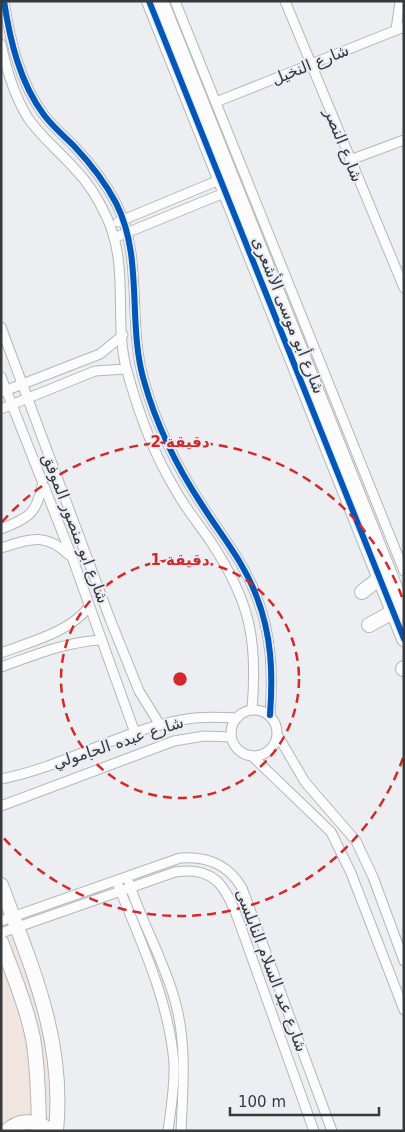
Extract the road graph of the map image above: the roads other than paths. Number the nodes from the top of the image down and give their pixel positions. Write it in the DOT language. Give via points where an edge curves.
graph roads {
  1 [pos="4,1"];
  2 [pos="150,1"];
  3 [pos="162,1"];
  4 [pos="175,1"];
  5 [pos="285,1"];
  6 [pos="400,1"];
  7 [pos="400,28"];
  8 [pos="2,49"];
  9 [pos="16,53"];
  10 [pos="312,64"];
  11 [pos="216,102"];
  12 [pos="404,140"];
  13 [pos="350,160"];
  14 [pos="228,184"];
  15 [pos="123,220"];
  16 [pos="110,225"];
  17 [pos="127,232"];
  18 [pos="114,238"];
  19 [pos="403,286"];
  20 [pos="1,327"];
  21 [pos="123,335"];
  22 [pos="126,369"];
  23 [pos="1,377"];
  24 [pos="22,384"];
  25 [pos="4,391"];
  26 [pos="28,399"];
  27 [pos="11,405"];
  28 [pos="1,409"];
  29 [pos="42,486"];
  30 [pos="67,507"];
  31 [pos="53,513"];
  32 [pos="1,529"];
  33 [pos="399,545"];
  34 [pos="1,548"];
  35 [pos="72,557"];
  36 [pos="404,571"];
  37 [pos="380,578"];
  38 [pos="362,592"];
  39 [pos="89,607"];
  40 [pos="398,611"];
  41 [pos="110,619"];
  42 [pos="96,624"];
  43 [pos="369,625"];
  44 [pos="404,639"];
  45 [pos="101,640"];
  46 [pos="1,653"];
  47 [pos="1,667"];
  48 [pos="252,709"];
  49 [pos="270,715"];
  50 [pos="237,718"];
  51 [pos="160,725"];
  52 [pos="135,733"];
  53 [pos="278,736"];
  54 [pos="231,737"];
  55 [pos="252,756"];
  56 [pos="1,779"];
  57 [pos="1,806"];
  58 [pos="233,875"];
  59 [pos="127,877"];
  60 [pos="116,881"];
  61 [pos="1,885"];
  62 [pos="221,885"];
  63 [pos="131,887"];
  64 [pos="120,891"];
  65 [pos="11,922"];
  66 [pos="259,932"];
  67 [pos="1,933"];
  68 [pos="244,938"];
  69 [pos="1,942"];
  70 [pos="401,945"];
  71 [pos="382,952"];
  72 [pos="403,959"];
  73 [pos="386,964"];
  74 [pos="404,1010"];
  75 [pos="179,1017"];
  76 [pos="168,1020"];
  77 [pos="44,1127"];
  78 [pos="7,1131"];
  79 [pos="56,1131"];
  80 [pos="168,1131"];
  81 [pos="181,1131"];
  82 [pos="314,1131"];
  83 [pos="332,1131"];
  1 -- 9 [label="street"];
  2 -- 14 [label="street, شارع أبو موسى الأشعرى"];
  3 -- 14 [label="street, شارع أبو موسى الأشعرى"];
  4 -- 11 [label="street"];
  5 -- 10 [label="street, شارع النصر"];
  6 -- 7 [label="street"];
  7 -- 10 [label="street, شارع النخيل"];
  8 -- 9 [label="street"];
  8 -- 16 [label="street" via="28,118 88,184"];
  9 -- 15 [label="street" via="23,77 40,108 104,183"];
  10 -- 11 [label="street, شارع النخيل"];
  10 -- 13 [label="street, شارع النصر"];
  11 -- 33 [label="street"];
  12 -- 13 [label="street"];
  13 -- 19 [label="street, شارع النصر"];
  14 -- 15 [label="street"];
  14 -- 17 [label="street"];
  14 -- 37 [label="street, شارع أبو موسى الأشعرى" via="304,403"];
  14 -- 40 [label="street, شارع أبو موسى الأشعرى"];
  15 -- 16 [label="street"];
  15 -- 17 [label="street"];
  16 -- 18 [label="street"];
  17 -- 18 [label="street"];
  17 -- 49 [label="street" via="137,343 144,381 175,460 238,558 257,597 273,674"];
  18 -- 21 [label="street" via="121,280"];
  20 -- 24 [label="street, شارع ابو منصور الموفق"];
  21 -- 22 [label="street"];
  21 -- 24 [label="street" via="100,354"];
  22 -- 26 [label="street" via="95,371"];
  22 -- 48 [label="street" via="161,464 230,572 244,603 253,640 255,676"];
  23 -- 25 [label="street, شارع ابو منصور الموفق"];
  24 -- 25 [label="street"];
  24 -- 26 [label="street, شارع ابو منصور الموفق"];
  25 -- 27 [label="street, شارع ابو منصور الموفق"];
  26 -- 27 [label="street"];
  26 -- 30 [label="street, شارع ابو منصور الموفق"];
  27 -- 28 [label="street"];
  27 -- 29 [label="street, شارع ابو منصور الموفق"];
  29 -- 31 [label="street, شارع ابو منصور الموفق"];
  29 -- 32 [label="street" via="36,508 23,519"];
  30 -- 31 [label="street"];
  30 -- 41 [label="street, شارع ابو منصور الموفق"];
  31 -- 35 [label="street, شارع ابو منصور الموفق"];
  33 -- 36 [label="street"];
  34 -- 35 [label="street" via="28,539 46,540"];
  35 -- 39 [label="street, شارع ابو منصور الموفق"];
  37 -- 38 [label="street"];
  37 -- 40 [label="street, شارع أبو موسى الأشعرى"];
  39 -- 42 [label="street, شارع ابو منصور الموفق"];
  39 -- 46 [label="street" via="61,630"];
  40 -- 43 [label="street"];
  40 -- 44 [label="street, شارع أبو موسى الأشعرى"];
  41 -- 42 [label="street"];
  41 -- 51 [label="street, شارع ابو منصور الموفق" via="139,691"];
  42 -- 45 [label="street, شارع ابو منصور الموفق"];
  45 -- 47 [label="street" via="58,646"];
  45 -- 52 [label="street, شارع ابو منصور الموفق"];
  48 -- 49 [label="street"];
  48 -- 50 [label="street"];
  49 -- 53 [label="street"];
  50 -- 51 [label="street, شارع عبده الحامولي" via="199,717"];
  50 -- 54 [label="street"];
  51 -- 52 [label="street, شارع عبده الحامولي"];
  52 -- 56 [label="street, شارع عبده الحامولي" via="28,773"];
  53 -- 55 [label="street" via="269,751"];
  53 -- 70 [label="street" via="306,782 356,841"];
  54 -- 55 [label="street" via="236,748"];
  54 -- 57 [label="street, شارع عبده الحامولي" via="204,736 174,741"];
  55 -- 71 [label="street" via="331,832"];
  58 -- 59 [label="street, شارع عبد السلام النابلسى" via="216,863 195,857 180,858"];
  58 -- 62 [label="street"];
  58 -- 66 [label="street, شارع عبد السلام النابلسى" via="242,888"];
  59 -- 60 [label="street, شارع عبد السلام النابلسى"];
  59 -- 63 [label="street"];
  60 -- 64 [label="street"];
  60 -- 65 [label="street, شارع عبد السلام النابلسى"];
  61 -- 65 [label="street"];
  62 -- 63 [label="street, شارع عبد السلام النابلسى" via="212,876 182,871"];
  62 -- 68 [label="street, شارع عبد السلام النابلسى"];
  63 -- 64 [label="street, شارع عبد السلام النابلسى"];
  63 -- 75 [label="street" via="171,988"];
  64 -- 65 [label="street, شارع عبد السلام النابلسى"];
  64 -- 76 [label="street"];
  65 -- 67 [label="street, شارع عبد السلام النابلسى"];
  65 -- 79 [label="street" via="40,988 54,1043 59,1086"];
  66 -- 68 [label="street"];
  66 -- 83 [label="street, شارع عبد السلام النابلسى"];
  68 -- 82 [label="street, شارع عبد السلام النابلسى"];
  69 -- 77 [label="street" via="21,993 32,1037"];
  70 -- 71 [label="street"];
  70 -- 72 [label="street"];
  71 -- 73 [label="street"];
  72 -- 73 [label="street"];
  73 -- 74 [label="street"];
  75 -- 76 [label="street"];
  75 -- 81 [label="street" via="183,1074"];
  76 -- 80 [label="street" via="174,1064"];
  77 -- 78 [label="street" via="23,1122"];
}
